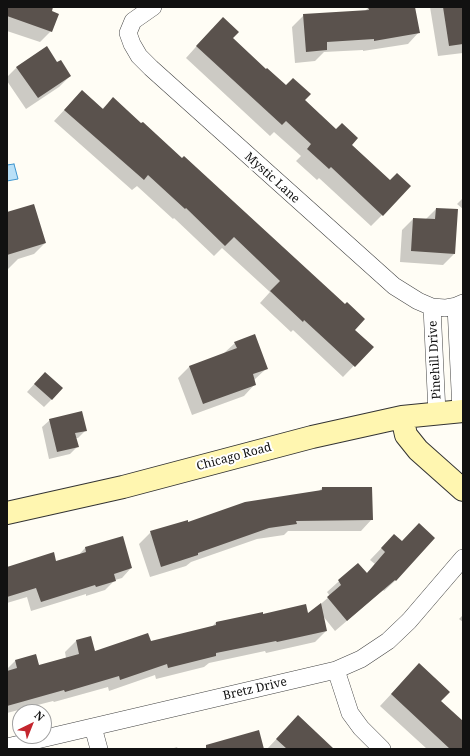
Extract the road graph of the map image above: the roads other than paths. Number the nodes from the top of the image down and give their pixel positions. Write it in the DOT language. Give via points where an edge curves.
graph roads {
  1 [pos="153,7"];
  2 [pos="459,304"];
  3 [pos="432,307"];
  4 [pos="462,411"];
  5 [pos="437,413"];
  6 [pos="402,417"];
  7 [pos="463,490"];
  8 [pos="7,513"];
  9 [pos="463,558"];
  10 [pos="336,670"];
  11 [pos="93,727"];
  12 [pos="7,748"];
  13 [pos="99,749"];
  14 [pos="382,749"];
  1 -- 3 [label="street, Mystic Lane" via="133,21 128,32 139,56 150,68 394,286"];
  2 -- 3 [label="street, Pinehill Drive" via="445,308"];
  2 -- 4 [label="street, Pinehill Drive"];
  3 -- 5 [label="street, Pinehill Drive"];
  4 -- 5 [label="street, Chicago Road"];
  5 -- 6 [label="street, Chicago Road"];
  6 -- 7 [label="street" via="406,435 418,450"];
  6 -- 8 [label="street, Chicago Road"];
  9 -- 10 [label="street, Bretz Drive" via="409,622 388,641 361,659"];
  10 -- 11 [label="street, Bretz Drive"];
  10 -- 14 [label="street" via="350,713"];
  11 -- 12 [label="street, Bretz Drive"];
  11 -- 13 [label="street"];
}
